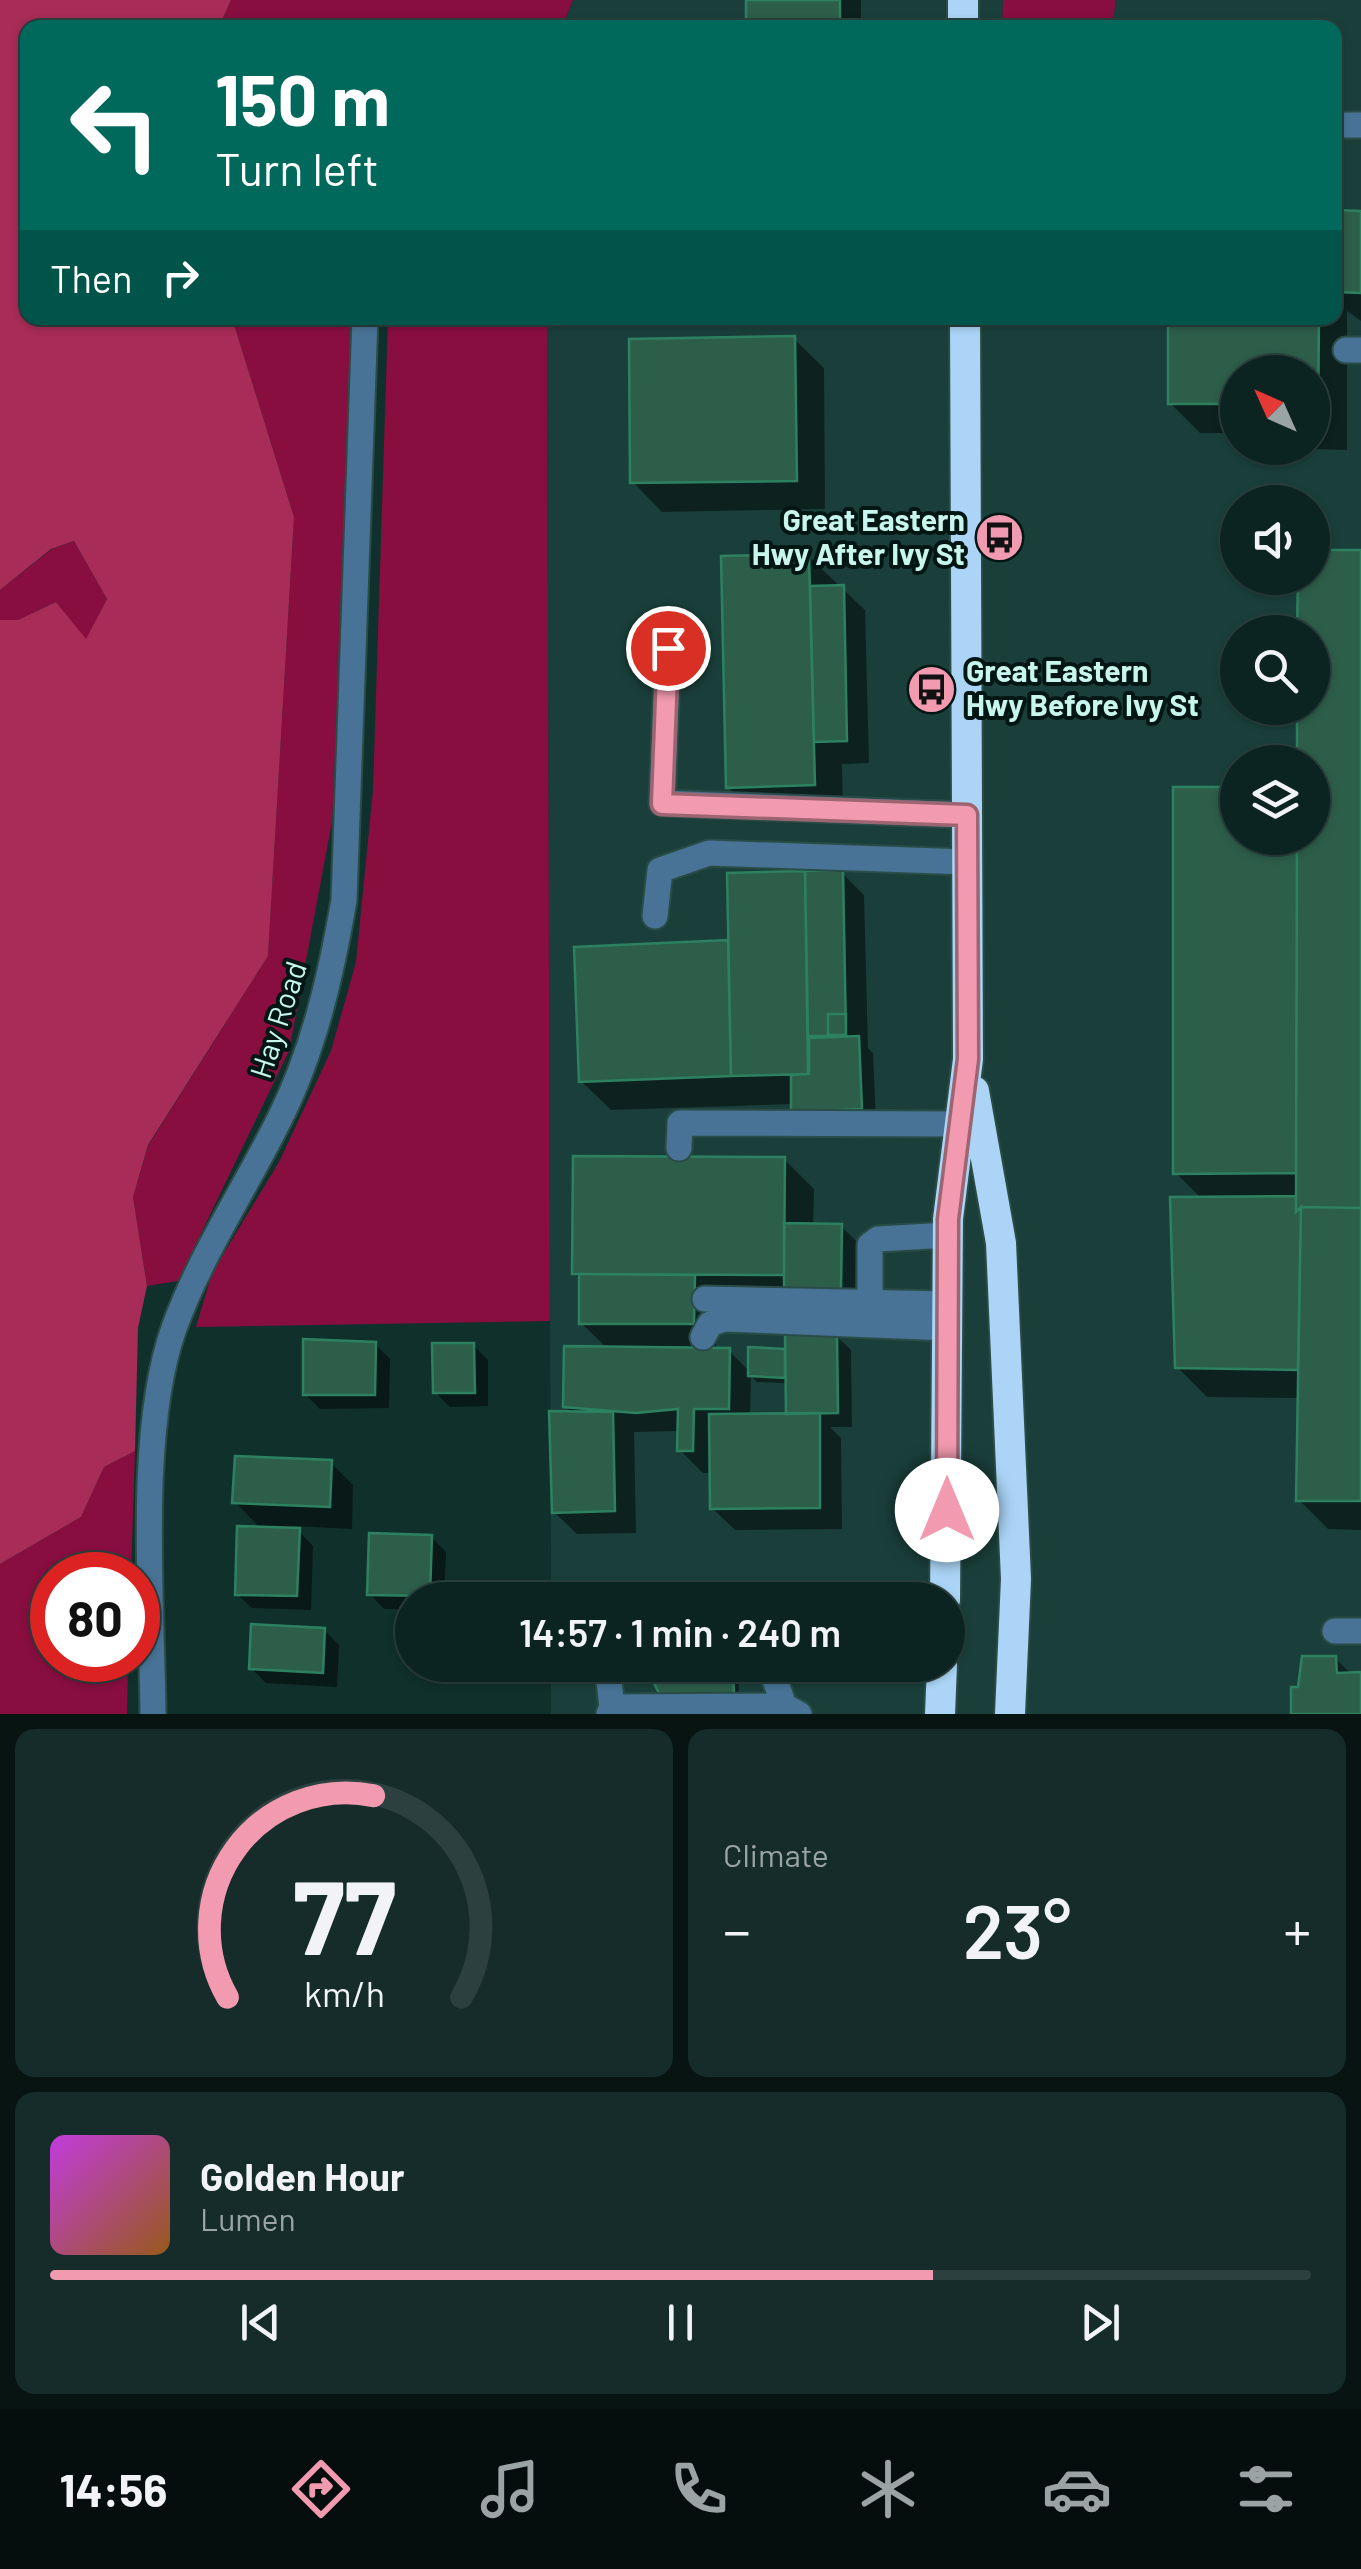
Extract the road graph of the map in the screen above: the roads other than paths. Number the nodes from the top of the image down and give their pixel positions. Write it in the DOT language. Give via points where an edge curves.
graph roads {
  1 [pos="365,325"];
  2 [pos="964,325"];
  3 [pos="668,648"];
  4 [pos="967,815"];
  5 [pos="967,862"];
  6 [pos="655,916"];
  7 [pos="968,1059"];
  8 [pos="960,1124"];
  9 [pos="680,1148"];
  10 [pos="948,1236"];
  11 [pos="705,1299"];
  12 [pos="870,1302"];
  13 [pos="948,1316"];
  14 [pos="703,1337"];
  15 [pos="945,1582"];
  16 [pos="1334,1631"];
  17 [pos="1361,1632"];
  18 [pos="609,1682"];
  19 [pos="778,1682"];
  20 [pos="941,1682"];
  21 [pos="610,1710"];
  22 [pos="792,1710"];
  23 [pos="153,1714"];
  24 [pos="940,1714"];
  25 [pos="1010,1714"];
  1 -- 23 [label="street, Hay Road" via="344,900 308,1049 173,1332 152,1468"];
  2 -- 4 [label="highway"];
  3 -- 4 [label="street" via="662,804"];
  4 -- 5 [label="highway"];
  5 -- 6 [label="street" via="709,853 660,870"];
  5 -- 7 [label="highway"];
  7 -- 8 [label="highway"];
  7 -- 25 [label="highway" via="1001,1244 1016,1578"];
  8 -- 9 [label="street" via="680,1123"];
  8 -- 10 [label="highway"];
  10 -- 12 [label="street" via="878,1239 870,1246"];
  10 -- 13 [label="highway"];
  11 -- 12 [label="street"];
  12 -- 13 [label="street"];
  13 -- 14 [label="street" via="724,1319 710,1324"];
  13 -- 15 [label="highway"];
  16 -- 17 [label="street"];
  18 -- 21 [label="street"];
  19 -- 22 [label="street"];
  20 -- 24 [label="highway"];
  21 -- 22 [label="street"];
}
